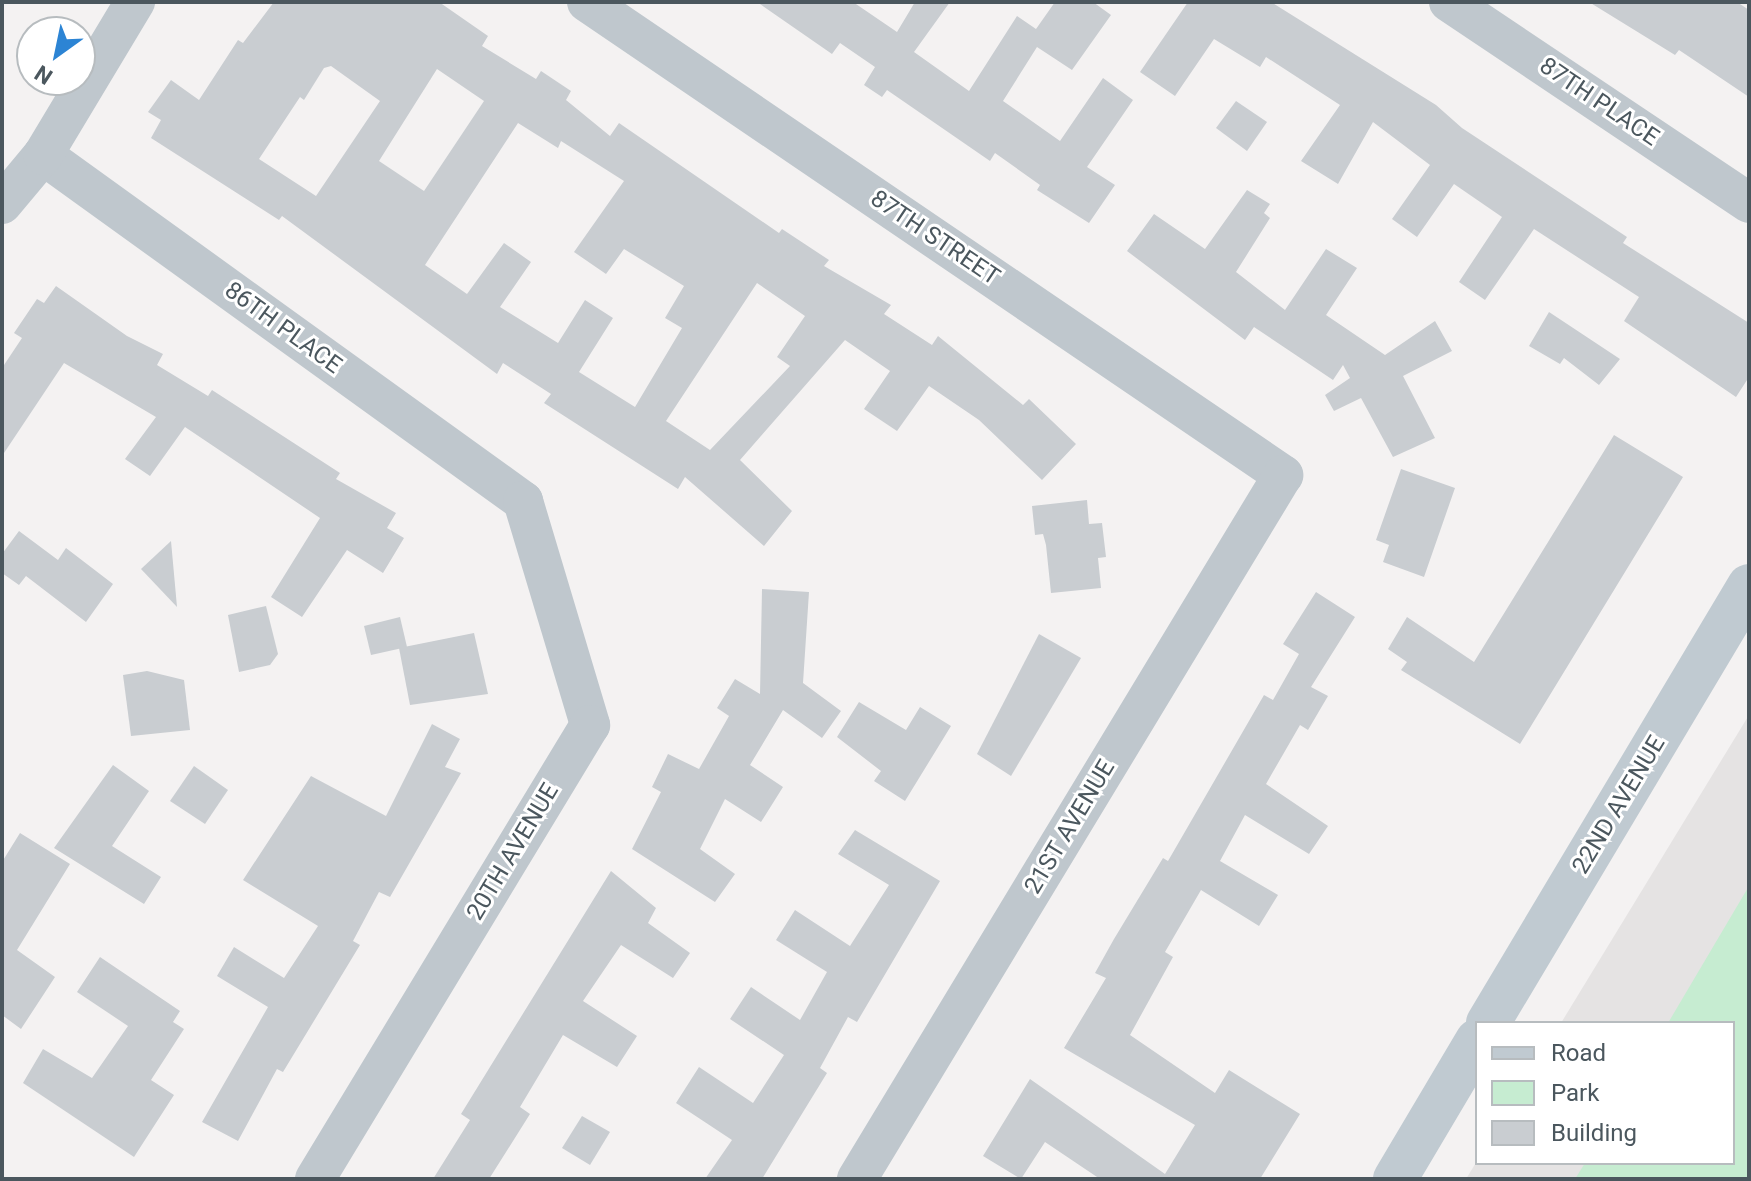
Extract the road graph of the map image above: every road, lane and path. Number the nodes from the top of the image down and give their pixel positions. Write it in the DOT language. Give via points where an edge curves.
graph roads {
  1 [pos="135,2"];
  2 [pos="587,2"];
  3 [pos="1449,2"];
  4 [pos="43,155"];
  5 [pos="1749,203"];
  6 [pos="2,204"];
  7 [pos="1283,475"];
  8 [pos="523,501"];
  9 [pos="1749,586"];
  10 [pos="1489,1021"];
  11 [pos="1475,1044"];
  12 [pos="315,1179"];
  13 [pos="857,1179"];
  14 [pos="1395,1179"];
  1 -- 4 [label="street"];
  2 -- 7 [label="street, 87TH STREET"];
  3 -- 5 [label="street, 87TH PLACE"];
  4 -- 6 [label="street"];
  4 -- 8 [label="street, 86TH PLACE"];
  7 -- 13 [label="street, 21ST AVENUE"];
  8 -- 12 [label="street, 20TH AVENUE" via="590,725"];
  9 -- 10 [label="street, 22ND AVENUE"];
  11 -- 14 [label="street"];
}
